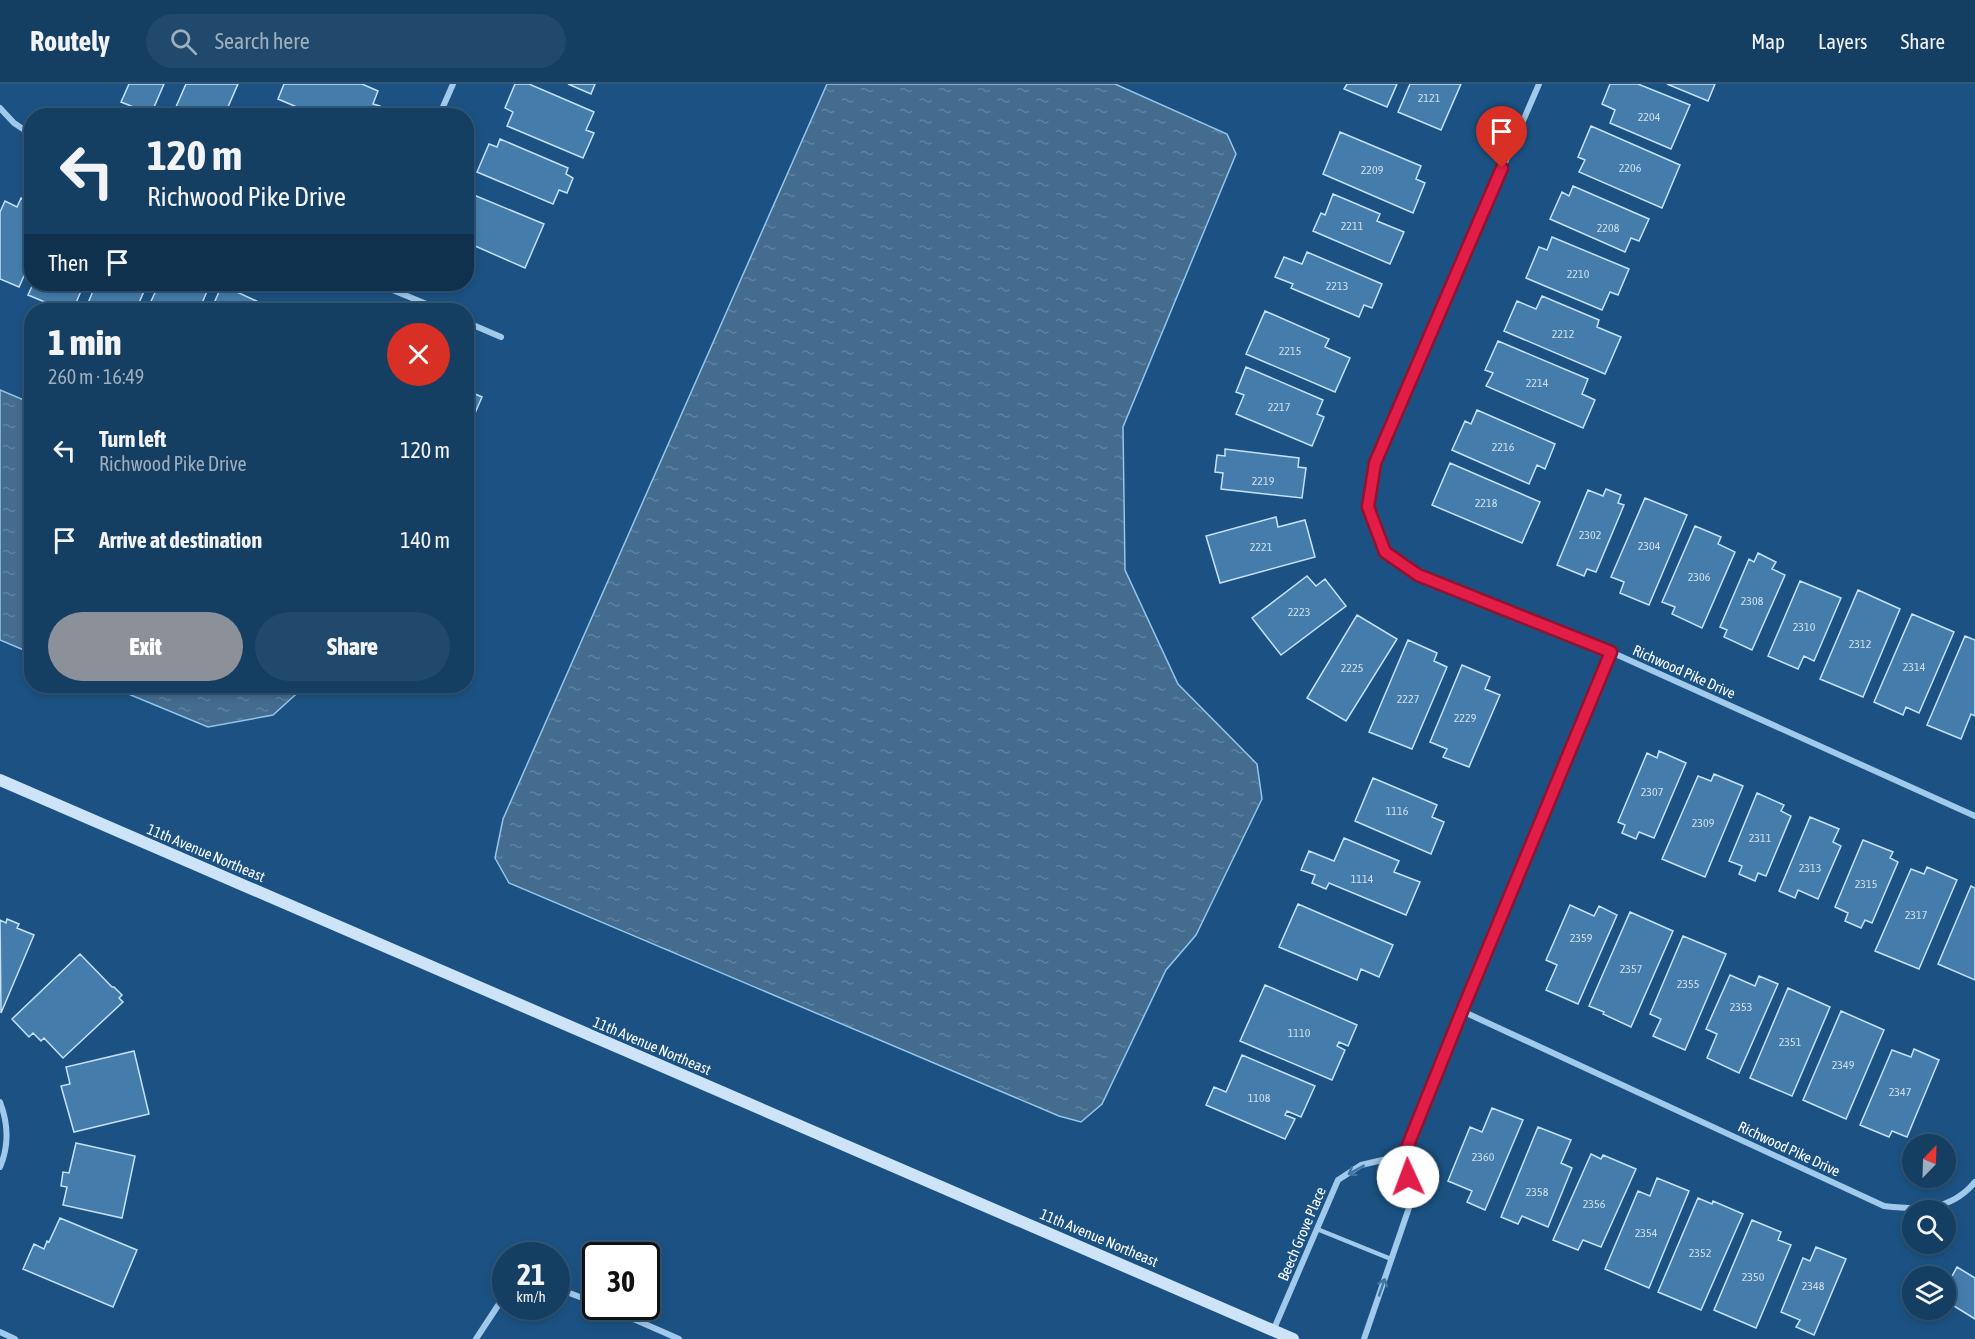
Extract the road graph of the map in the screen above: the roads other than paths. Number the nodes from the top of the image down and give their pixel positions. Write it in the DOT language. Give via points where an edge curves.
graph roads {
  1 [pos="453,84"];
  2 [pos="1539,84"];
  3 [pos="0,108"];
  4 [pos="443,108"];
  5 [pos="24,130"];
  6 [pos="395,291"];
  7 [pos="424,303"];
  8 [pos="474,325"];
  9 [pos="501,337"];
  10 [pos="1611,652"];
  11 [pos="0,780"];
  12 [pos="1975,816"];
  13 [pos="1462,1011"];
  14 [pos="0,1102"];
  15 [pos="1404,1155"];
  16 [pos="0,1167"];
  17 [pos="1975,1182"];
  18 [pos="1317,1229"];
  19 [pos="1391,1259"];
  20 [pos="492,1315"];
  21 [pos="636,1320"];
  22 [pos="1273,1331"];
  23 [pos="0,1332"];
  24 [pos="15,1339"];
  25 [pos="476,1339"];
  26 [pos="679,1339"];
  27 [pos="1293,1339"];
  28 [pos="1364,1339"];
  1 -- 4 [label="street"];
  2 -- 10 [label="street, Richwood Pike Drive" via="1375,463 1368,507 1385,552 1418,575"];
  3 -- 5 [label="street"];
  6 -- 7 [label="street"];
  8 -- 9 [label="street"];
  10 -- 12 [label="street, Richwood Pike Drive"];
  10 -- 13 [label="street"];
  11 -- 22 [label="street, 11th Avenue Northeast"];
  13 -- 15 [label="street"];
  13 -- 17 [label="street, Richwood Pike Drive" via="1884,1206 1934,1208 1954,1200"];
  14 -- 16 [label="street" via="6,1118 6,1153"];
  15 -- 18 [label="street, Beech Grove Place, one-way" via="1361,1165 1338,1180"];
  15 -- 19 [label="street" via="1412,1199"];
  18 -- 19 [label="lane"];
  18 -- 22 [label="street, Beech Grove Place"];
  28 -- 19 [label="street, one-way"];
  20 -- 25 [label="street"];
  21 -- 26 [label="street"];
  22 -- 27 [label="street, 11th Avenue Northeast"];
  23 -- 24 [label="street"];
}
